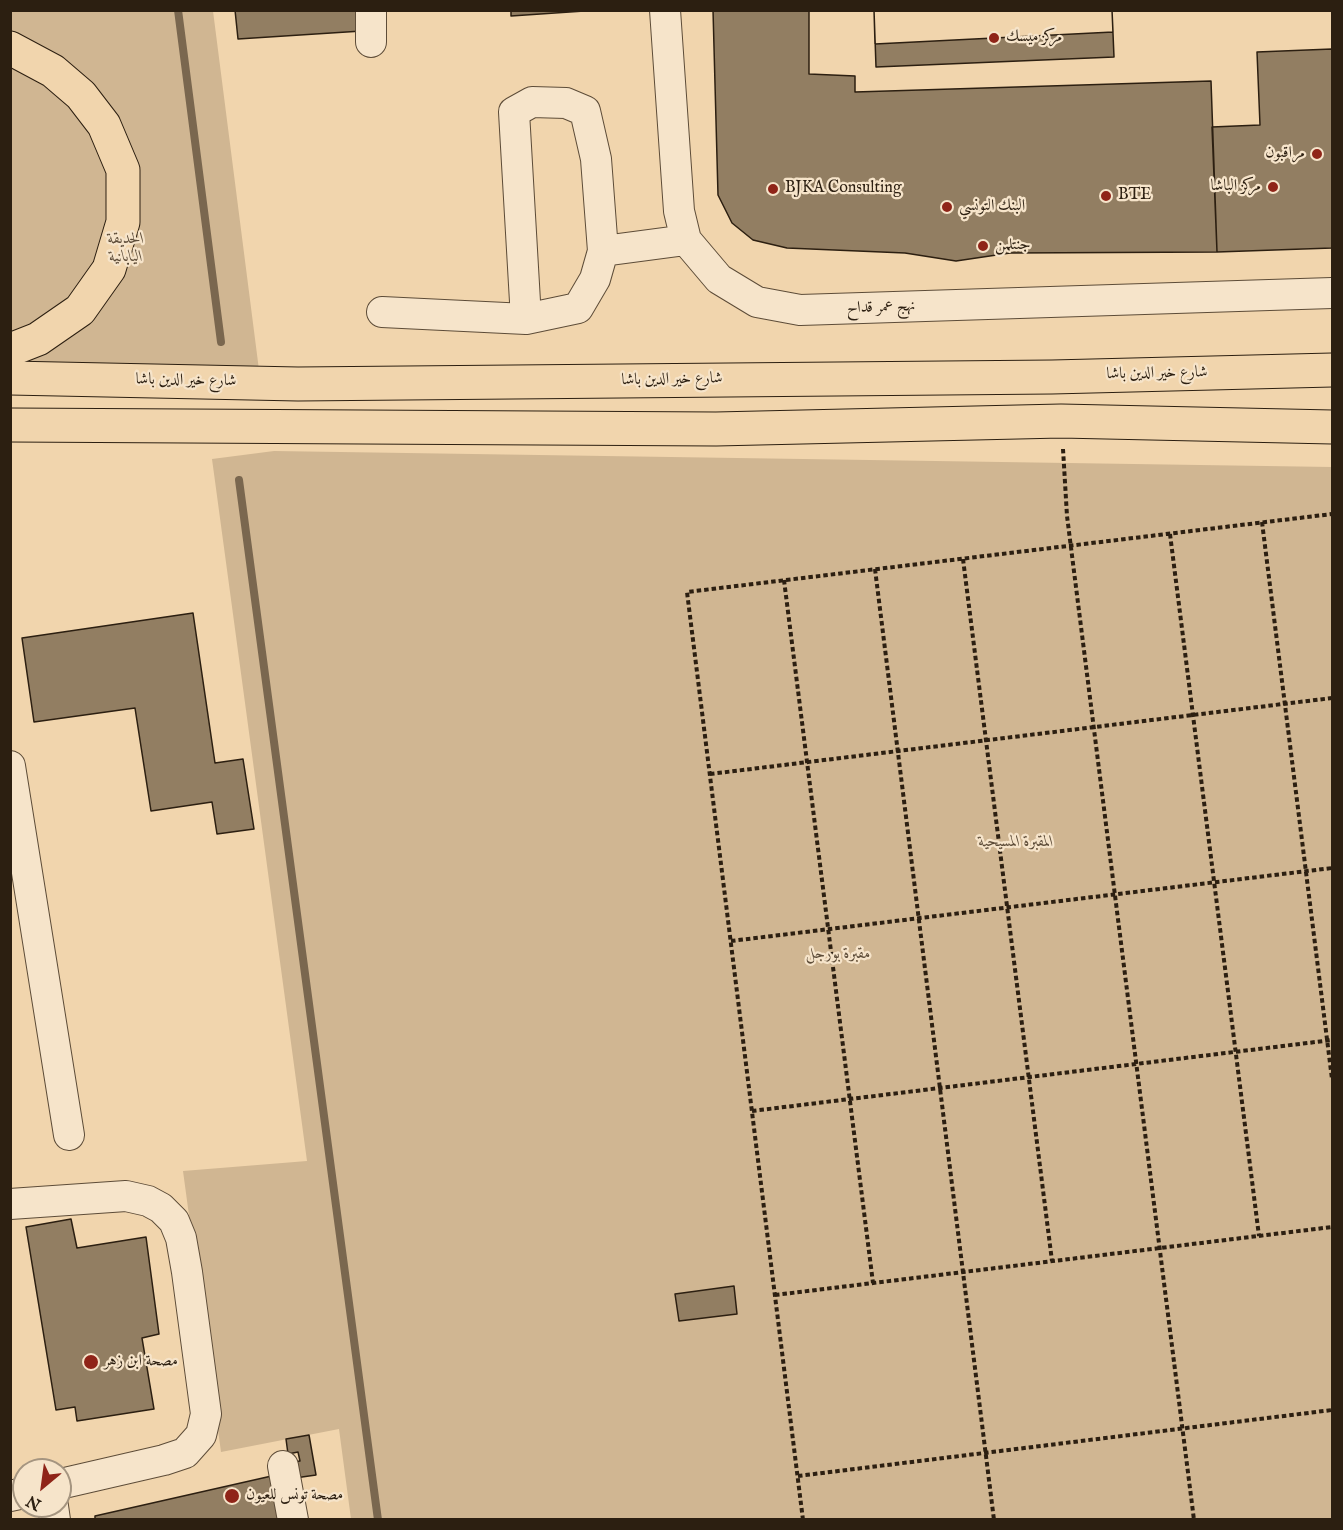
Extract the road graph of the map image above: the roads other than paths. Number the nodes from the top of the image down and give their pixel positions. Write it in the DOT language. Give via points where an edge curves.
graph roads {
  1 [pos="370,10"];
  2 [pos="665,10"];
  3 [pos="371,42"];
  4 [pos="10,48"];
  5 [pos="686,240"];
  6 [pos="603,251"];
  7 [pos="1332,292"];
  8 [pos="382,312"];
  9 [pos="526,319"];
  10 [pos="10,350"];
  11 [pos="1332,370"];
  12 [pos="10,378"];
  13 [pos="10,424"];
  14 [pos="1332,427"];
  15 [pos="10,766"];
  16 [pos="69,1136"];
  17 [pos="10,1204"];
  18 [pos="283,1466"];
  19 [pos="72,1482"];
  20 [pos="293,1520"];
  1 -- 3 [label="street"];
  2 -- 5 [label="street, نهج عمر قداح" via="679,211"];
  4 -- 10 [label="main road" via="53,70 81,95 104,125 123,170 123,222 104,278 80,310 38,339"];
  5 -- 6 [label="street"];
  5 -- 7 [label="street, نهج عمر قداح" via="719,279 757,302 800,310"];
  6 -- 9 [label="street" via="595,279 578,308"];
  6 -- 9 [label="street" via="597,159 585,111 567,103 532,102 514,112"];
  8 -- 9 [label="street"];
  11 -- 12 [label="main road, شارع خير الدين باشا" via="1052,377 310,384"];
  13 -- 14 [label="main road" via="716,429 1061,421"];
  15 -- 16 [label="street"];
  17 -- 19 [label="street" via="126,1196 161,1208 174,1221 181,1238 206,1414 201,1435 185,1453"];
  18 -- 20 [label="street"];
}
